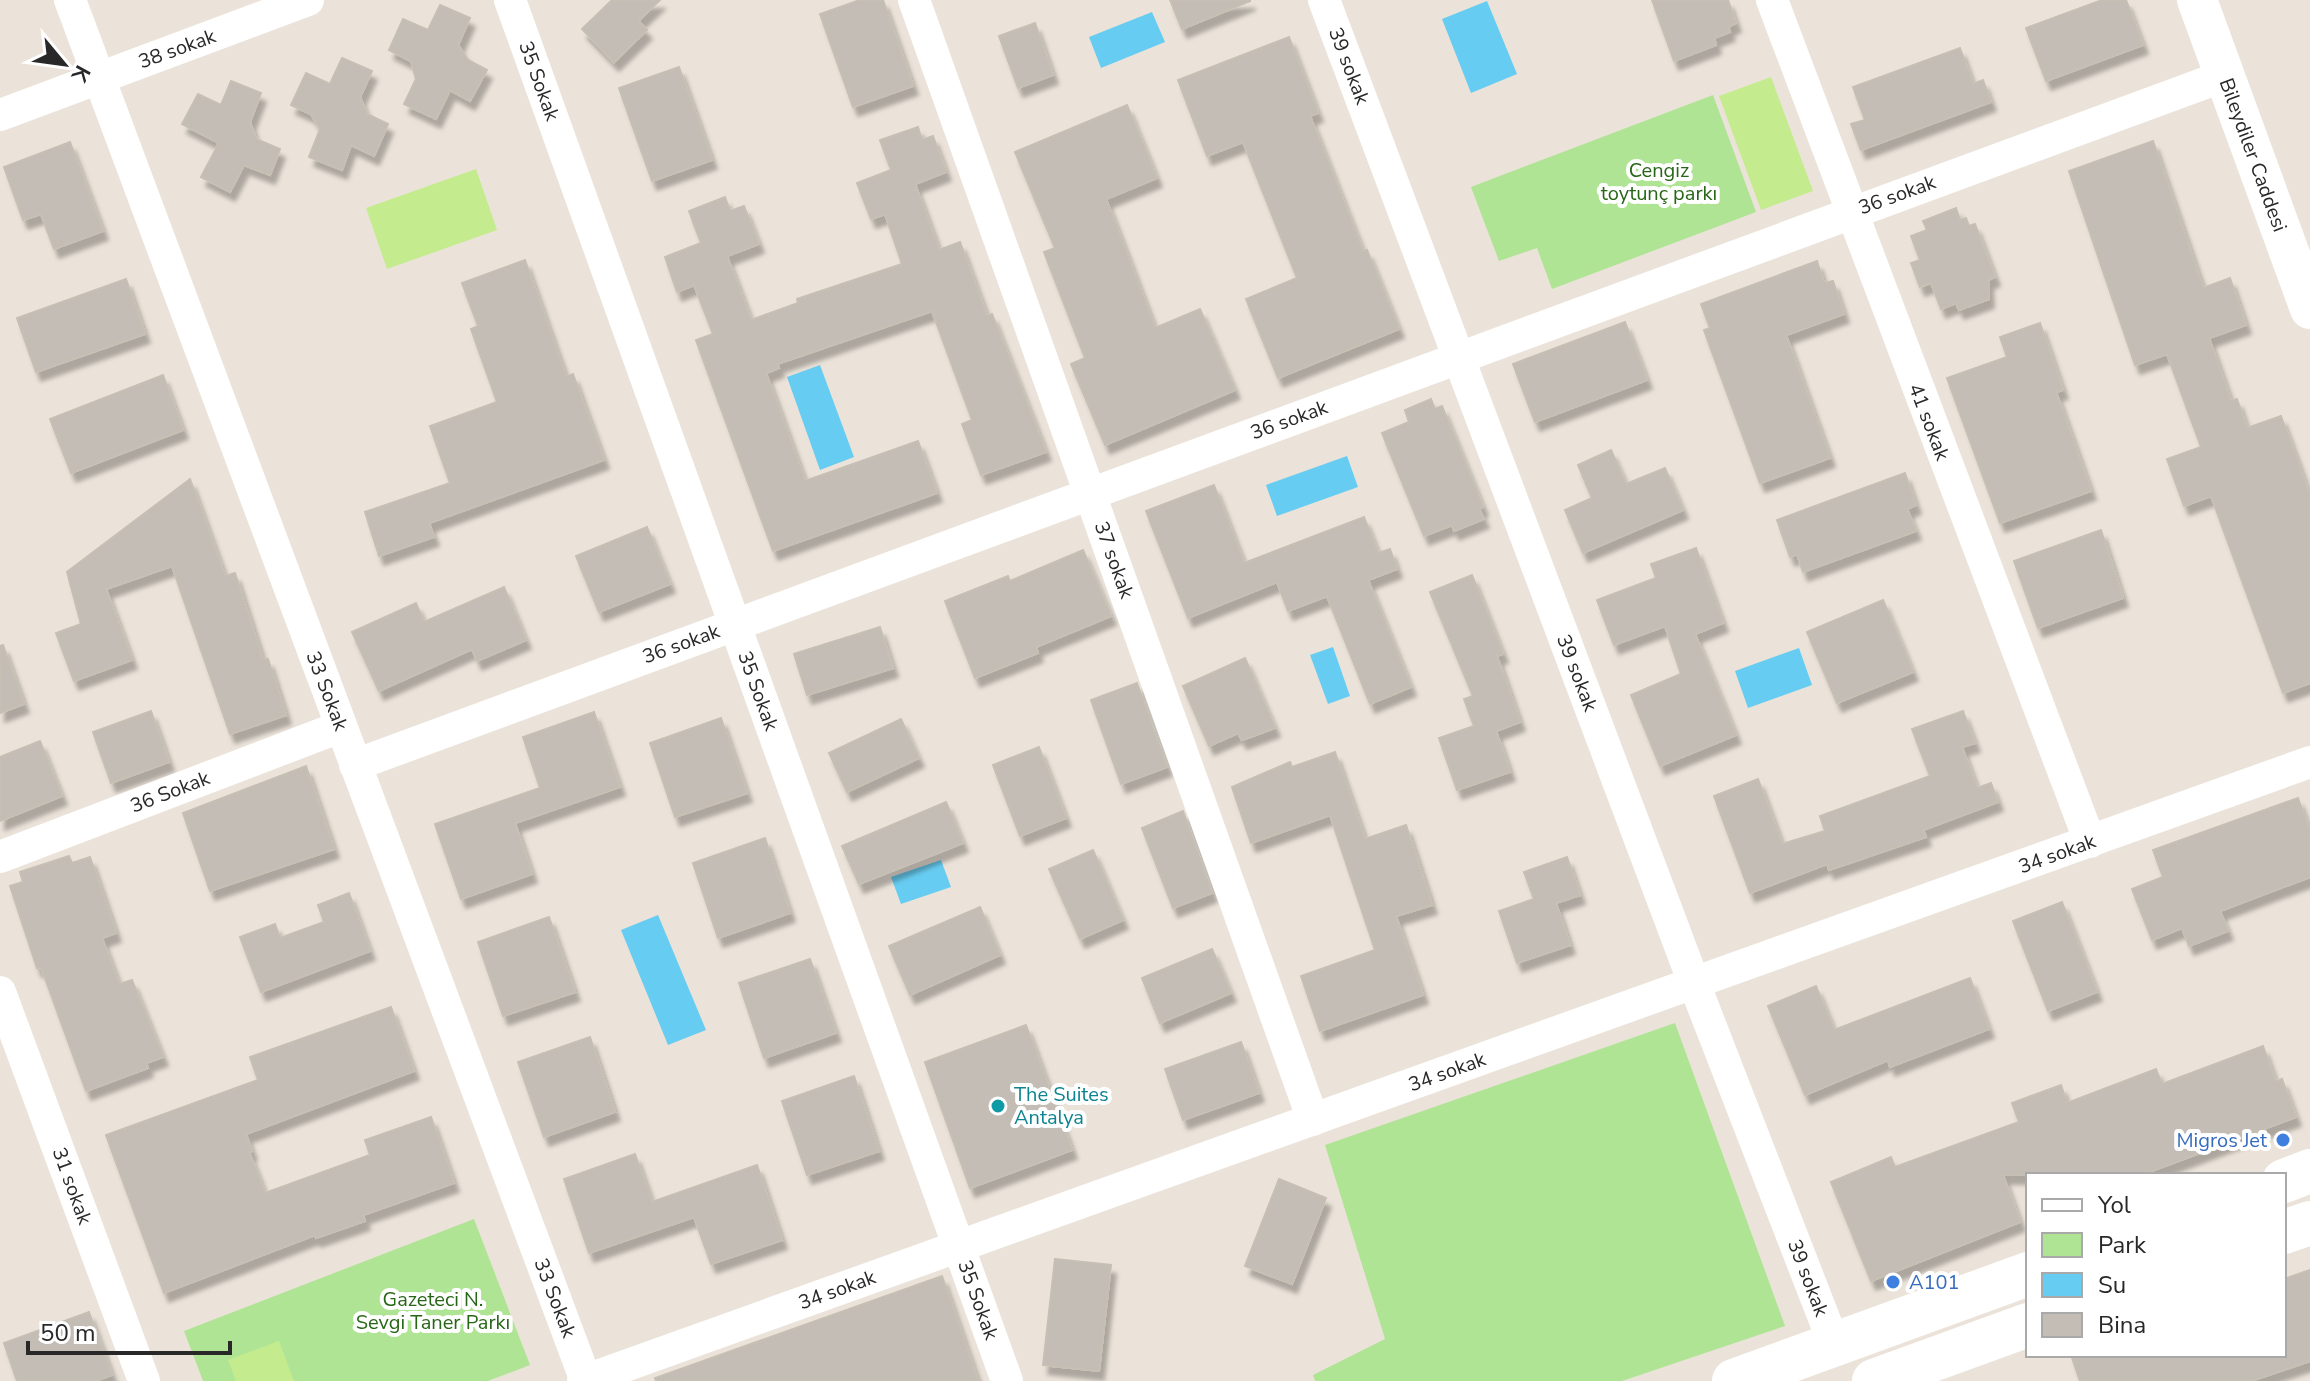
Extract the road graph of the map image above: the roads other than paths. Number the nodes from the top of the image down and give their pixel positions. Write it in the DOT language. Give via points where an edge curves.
graph roads {
  1 [pos="70,0"];
  2 [pos="308,0"];
  3 [pos="510,0"];
  4 [pos="914,0"];
  5 [pos="1324,0"];
  6 [pos="1772,0"];
  7 [pos="2197,0"];
  8 [pos="2224,76"];
  9 [pos="97,79"];
  10 [pos="0,115"];
  11 [pos="1849,212"];
  12 [pos="2310,309"];
  13 [pos="1459,357"];
  14 [pos="1090,493"];
  15 [pos="735,624"];
  16 [pos="340,727"];
  17 [pos="2310,762"];
  18 [pos="355,765"];
  19 [pos="2090,842"];
  20 [pos="0,857"];
  21 [pos="1694,983"];
  22 [pos="0,992"];
  23 [pos="1313,1120"];
  24 [pos="2310,1171"];
  25 [pos="2286,1180"];
  26 [pos="2310,1223"];
  27 [pos="2286,1231"];
  28 [pos="958,1247"];
  29 [pos="2026,1275"];
  30 [pos="2026,1326"];
  31 [pos="1834,1344"];
  32 [pos="144,1381"];
  33 [pos="585,1381"];
  34 [pos="1007,1381"];
  35 [pos="1734,1381"];
  36 [pos="1874,1381"];
  1 -- 9 [label="street, 33 Sokak"];
  2 -- 9 [label="street, 38 sokak"];
  3 -- 15 [label="street, 35 Sokak"];
  4 -- 14 [label="street, 37 sokak"];
  5 -- 13 [label="street, 39 sokak"];
  6 -- 11 [label="street, 41 sokak"];
  7 -- 8 [label="street, Bileydiler Caddesi"];
  8 -- 11 [label="street, 36 sokak"];
  8 -- 12 [label="street, Bileydiler Caddesi"];
  9 -- 10 [label="street, 38 sokak"];
  9 -- 16 [label="street, 33 Sokak"];
  11 -- 13 [label="street, 36 sokak"];
  11 -- 19 [label="street, 41 sokak"];
  13 -- 14 [label="street, 36 sokak"];
  13 -- 21 [label="street, 39 sokak"];
  14 -- 15 [label="street, 36 sokak"];
  14 -- 23 [label="street, 37 sokak"];
  15 -- 18 [label="street, 36 sokak"];
  15 -- 28 [label="street, 35 Sokak"];
  16 -- 18 [label="street, 33 Sokak"];
  16 -- 20 [label="street, 36 Sokak"];
  17 -- 19 [label="street, 34 sokak"];
  18 -- 33 [label="street, 33 Sokak"];
  19 -- 21 [label="street, 34 sokak"];
  21 -- 23 [label="street, 34 sokak"];
  21 -- 31 [label="street, 39 sokak"];
  22 -- 32 [label="street, 31 sokak"];
  23 -- 28 [label="street, 34 sokak"];
  24 -- 25 [label="main road"];
  26 -- 27 [label="main road"];
  28 -- 33 [label="street, 34 sokak"];
  28 -- 34 [label="street, 35 Sokak"];
  29 -- 31 [label="main road"];
  30 -- 36 [label="main road"];
  31 -- 35 [label="main road"];
}
